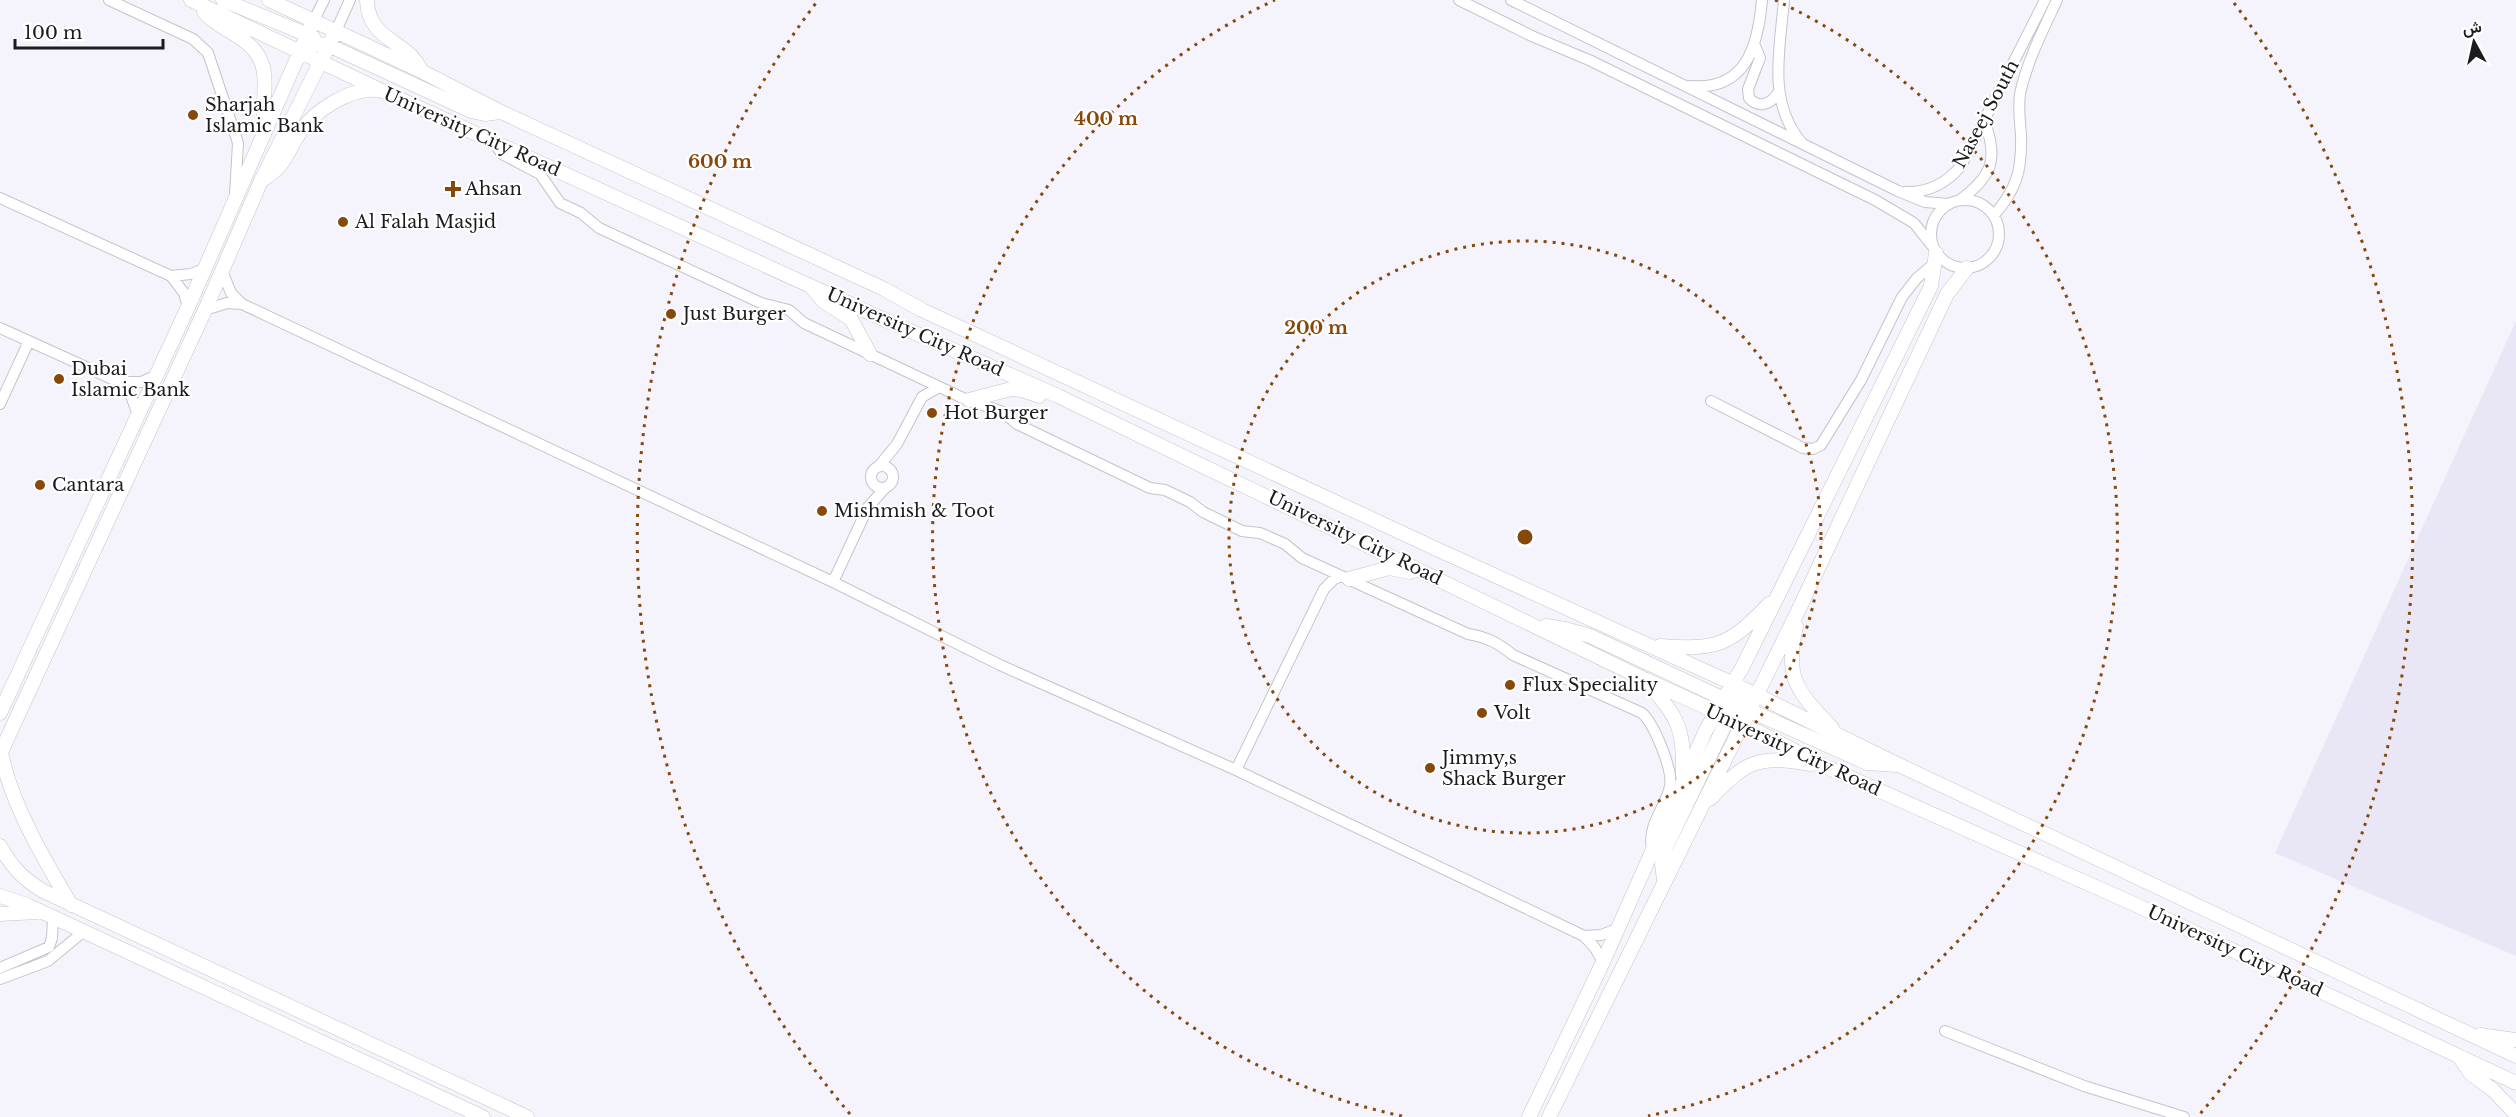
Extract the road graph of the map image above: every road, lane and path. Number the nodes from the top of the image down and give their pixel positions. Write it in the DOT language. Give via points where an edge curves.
graph roads {
  1 [pos="109,0"];
  2 [pos="223,0"];
  3 [pos="269,0"];
  4 [pos="324,0"];
  5 [pos="350,0"];
  6 [pos="367,0"];
  7 [pos="1459,0"];
  8 [pos="1511,0"];
  9 [pos="1762,0"];
  10 [pos="1784,0"];
  11 [pos="2045,0"];
  12 [pos="2057,0"];
  13 [pos="196,2"];
  14 [pos="313,22"];
  15 [pos="307,35"];
  16 [pos="332,39"];
  17 [pos="1598,42"];
  18 [pos="1755,46"];
  19 [pos="299,51"];
  20 [pos="1589,60"];
  21 [pos="321,61"];
  22 [pos="421,71"];
  23 [pos="1685,86"];
  24 [pos="380,90"];
  25 [pos="1778,93"];
  26 [pos="501,112"];
  27 [pos="1985,123"];
  28 [pos="265,129"];
  29 [pos="493,141"];
  30 [pos="1805,146"];
  31 [pos="261,181"];
  32 [pos="1898,191"];
  33 [pos="0,198"];
  34 [pos="235,199"];
  35 [pos="1954,202"];
  36 [pos="1994,215"];
  37 [pos="1935,254"];
  38 [pos="1967,268"];
  39 [pos="204,269"];
  40 [pos="222,271"];
  41 [pos="171,276"];
  42 [pos="811,285"];
  43 [pos="242,304"];
  44 [pos="188,307"];
  45 [pos="205,310"];
  46 [pos="0,328"];
  47 [pos="29,342"];
  48 [pos="870,354"];
  49 [pos="914,375"];
  50 [pos="155,376"];
  51 [pos="119,382"];
  52 [pos="939,387"];
  53 [pos="1058,396"];
  54 [pos="969,400"];
  55 [pos="1711,401"];
  56 [pos="0,404"];
  57 [pos="917,405"];
  58 [pos="138,415"];
  59 [pos="897,444"];
  60 [pos="879,466"];
  61 [pos="891,471"];
  62 [pos="872,481"];
  63 [pos="885,488"];
  64 [pos="868,507"];
  65 [pos="1319,565"];
  66 [pos="1431,575"];
  67 [pos="1346,578"];
  68 [pos="833,582"];
  69 [pos="1321,594"];
  70 [pos="1779,594"];
  71 [pos="1799,609"];
  72 [pos="1537,626"];
  73 [pos="1650,645"];
  74 [pos="1646,680"];
  75 [pos="1734,684"];
  76 [pos="1756,695"];
  77 [pos="1748,709"];
  78 [pos="1729,710"];
  79 [pos="0,713"];
  80 [pos="1837,733"];
  81 [pos="0,753"];
  82 [pos="1899,765"];
  83 [pos="1824,766"];
  84 [pos="1236,770"];
  85 [pos="1683,781"];
  86 [pos="1700,809"];
  87 [pos="0,846"];
  88 [pos="1652,848"];
  89 [pos="1664,880"];
  90 [pos="0,896"];
  91 [pos="71,905"];
  92 [pos="40,912"];
  93 [pos="0,914"];
  94 [pos="53,918"];
  95 [pos="1617,929"];
  96 [pos="83,932"];
  97 [pos="1584,936"];
  98 [pos="1603,962"];
  99 [pos="0,968"];
  100 [pos="0,979"];
  101 [pos="1945,1031"];
  102 [pos="2473,1035"];
  103 [pos="2516,1040"];
  104 [pos="2458,1056"];
  105 [pos="2516,1056"];
  106 [pos="2516,1083"];
  107 [pos="2516,1114"];
  108 [pos="483,1117"];
  109 [pos="526,1117"];
  110 [pos="1529,1117"];
  111 [pos="1549,1117"];
  112 [pos="2184,1117"];
  1 -- 34 [label="street" via="193,39 208,53 238,143"];
  2 -- 15 [label="main road"];
  3 -- 14 [label="main road, University City Road"];
  4 -- 14 [label="street"];
  5 -- 16 [label="street"];
  6 -- 22 [label="main road" via="369,16 378,30 413,57"];
  7 -- 20 [label="street"];
  8 -- 17 [label="street"];
  9 -- 18 [label="street"];
  10 -- 25 [label="street"];
  11 -- 27 [label="street, Naseej South"];
  12 -- 36 [label="street" via="2031,57 2020,93 2017,180"];
  13 -- 19 [label="main road, University City Road"];
  13 -- 28 [label="main road" via="210,18 249,44 262,63 266,79"];
  14 -- 15 [label="main road"];
  14 -- 16 [label="main road, University City Road"];
  15 -- 16 [label="main road"];
  15 -- 19 [label="main road"];
  16 -- 19 [label="main road"];
  16 -- 21 [label="main road"];
  16 -- 22 [label="main road, University City Road"];
  16 -- 26 [label="main road" via="471,111"];
  17 -- 20 [label="street"];
  17 -- 23 [label="street"];
  18 -- 23 [label="street" via="1742,68 1728,79 1708,86"];
  18 -- 25 [label="street" via="1760,58 1748,89 1749,98 1765,104"];
  19 -- 21 [label="main road, University City Road"];
  19 -- 28 [label="main road"];
  20 -- 37 [label="street" via="1891,209 1914,223"];
  21 -- 24 [label="main road, University City Road"];
  21 -- 31 [label="main road"];
  22 -- 26 [label="main road, University City Road"];
  23 -- 30 [label="street"];
  24 -- 29 [label="main road, University City Road"];
  24 -- 31 [label="main road" via="346,95 312,118 282,164"];
  25 -- 30 [label="street" via="1786,120"];
  26 -- 73 [label="main road, University City Road"];
  27 -- 32 [label="street, Naseej South" via="1965,161 1950,178 1929,189"];
  27 -- 35 [label="street" via="1992,147 1990,167 1980,185"];
  28 -- 34 [label="main road"];
  29 -- 42 [label="main road, University City Road"];
  29 -- 48 [label="street" via="505,157 540,174 557,201 599,228 761,303 785,308 804,323"];
  30 -- 32 [label="street"];
  31 -- 40 [label="main road"];
  32 -- 35 [label="street" via="1925,202"];
  33 -- 41 [label="street"];
  34 -- 39 [label="main road"];
  35 -- 36 [label="street" via="1983,204"];
  35 -- 37 [label="street" via="1934,219 1930,233"];
  36 -- 38 [label="street" via="1999,228 1996,249 1981,264"];
  37 -- 38 [label="street" via="1947,263"];
  37 -- 55 [label="street" via="1902,297 1860,380 1821,445 1803,448"];
  37 -- 70 [label="main road" via="1930,286"];
  38 -- 71 [label="main road" via="1947,294"];
  39 -- 41 [label="street"];
  39 -- 44 [label="main road"];
  40 -- 43 [label="street" via="231,293"];
  40 -- 45 [label="main road"];
  41 -- 44 [label="street" via="184,293"];
  42 -- 48 [label="main road" via="823,301 851,319"];
  42 -- 53 [label="main road, University City Road"];
  43 -- 45 [label="street" via="227,303"];
  43 -- 68 [label="street"];
  44 -- 50 [label="main road"];
  45 -- 81 [label="main road"];
  46 -- 47 [label="street"];
  47 -- 51 [label="street"];
  47 -- 56 [label="street"];
  48 -- 49 [label="street"];
  49 -- 52 [label="street"];
  49 -- 57 [label="street"];
  50 -- 51 [label="street" via="141,382"];
  50 -- 58 [label="main road"];
  51 -- 58 [label="street" via="134,400"];
  52 -- 54 [label="street"];
  52 -- 57 [label="street" via="926,393"];
  53 -- 54 [label="main road" via="1039,396 1016,389"];
  53 -- 66 [label="main road, University City Road"];
  54 -- 65 [label="street" via="1003,412 1021,426 1150,488 1165,490 1242,531 1260,533 1285,544"];
  57 -- 59 [label="street"];
  58 -- 79 [label="main road"];
  59 -- 60 [label="street"];
  59 -- 61 [label="street"];
  60 -- 61 [label="street"];
  60 -- 62 [label="street" via="872,473"];
  61 -- 63 [label="street" via="892,482"];
  62 -- 63 [label="street"];
  62 -- 64 [label="street"];
  63 -- 64 [label="street"];
  64 -- 68 [label="street"];
  65 -- 67 [label="street"];
  65 -- 69 [label="street"];
  66 -- 67 [label="main road" via="1389,568"];
  66 -- 72 [label="main road, University City Road"];
  67 -- 69 [label="street" via="1330,582"];
  67 -- 88 [label="street" via="1468,633 1482,635 1513,655 1642,713 1653,726 1671,782 1651,833"];
  68 -- 84 [label="street" via="1000,665"];
  69 -- 84 [label="street"];
  70 -- 73 [label="main road" via="1742,632 1724,642 1700,648"];
  70 -- 75 [label="main road"];
  71 -- 76 [label="main road"];
  71 -- 80 [label="main road" via="1791,654 1795,680 1806,701"];
  72 -- 74 [label="main road, University City Road"];
  72 -- 78 [label="main road" via="1590,636"];
  73 -- 75 [label="main road, University City Road"];
  74 -- 78 [label="main road, University City Road"];
  74 -- 85 [label="main road" via="1681,730"];
  75 -- 76 [label="main road, University City Road"];
  75 -- 78 [label="main road"];
  76 -- 77 [label="main road"];
  76 -- 78 [label="main road"];
  76 -- 80 [label="main road, University City Road"];
  77 -- 78 [label="main road"];
  77 -- 82 [label="main road" via="1867,763"];
  78 -- 83 [label="main road, University City Road"];
  78 -- 85 [label="main road"];
  78 -- 86 [label="main road"];
  78 -- 89 [label="main road" via="1666,848"];
  80 -- 82 [label="main road, University City Road"];
  81 -- 91 [label="main road" via="11,788"];
  82 -- 102 [label="main road, University City Road"];
  83 -- 86 [label="main road" via="1775,759 1758,761 1735,774"];
  83 -- 104 [label="main road, University City Road" via="2134,904"];
  84 -- 97 [label="street"];
  85 -- 88 [label="main road"];
  86 -- 89 [label="main road"];
  87 -- 91 [label="main road" via="8,862 30,883"];
  88 -- 95 [label="main road"];
  89 -- 111 [label="main road"];
  90 -- 92 [label="main road"];
  91 -- 109 [label="main road"];
  92 -- 93 [label="main road"];
  92 -- 94 [label="main road"];
  94 -- 96 [label="main road"];
  94 -- 99 [label="street" via="49,947"];
  95 -- 97 [label="street"];
  95 -- 98 [label="main road"];
  96 -- 100 [label="street" via="48,961"];
  96 -- 108 [label="main road"];
  97 -- 98 [label="street"];
  98 -- 110 [label="main road"];
  101 -- 112 [label="street" via="2084,1086"];
  102 -- 103 [label="main road"];
  102 -- 105 [label="main road, University City Road"];
  104 -- 106 [label="main road, University City Road"];
  104 -- 107 [label="main road" via="2470,1073"];
}
